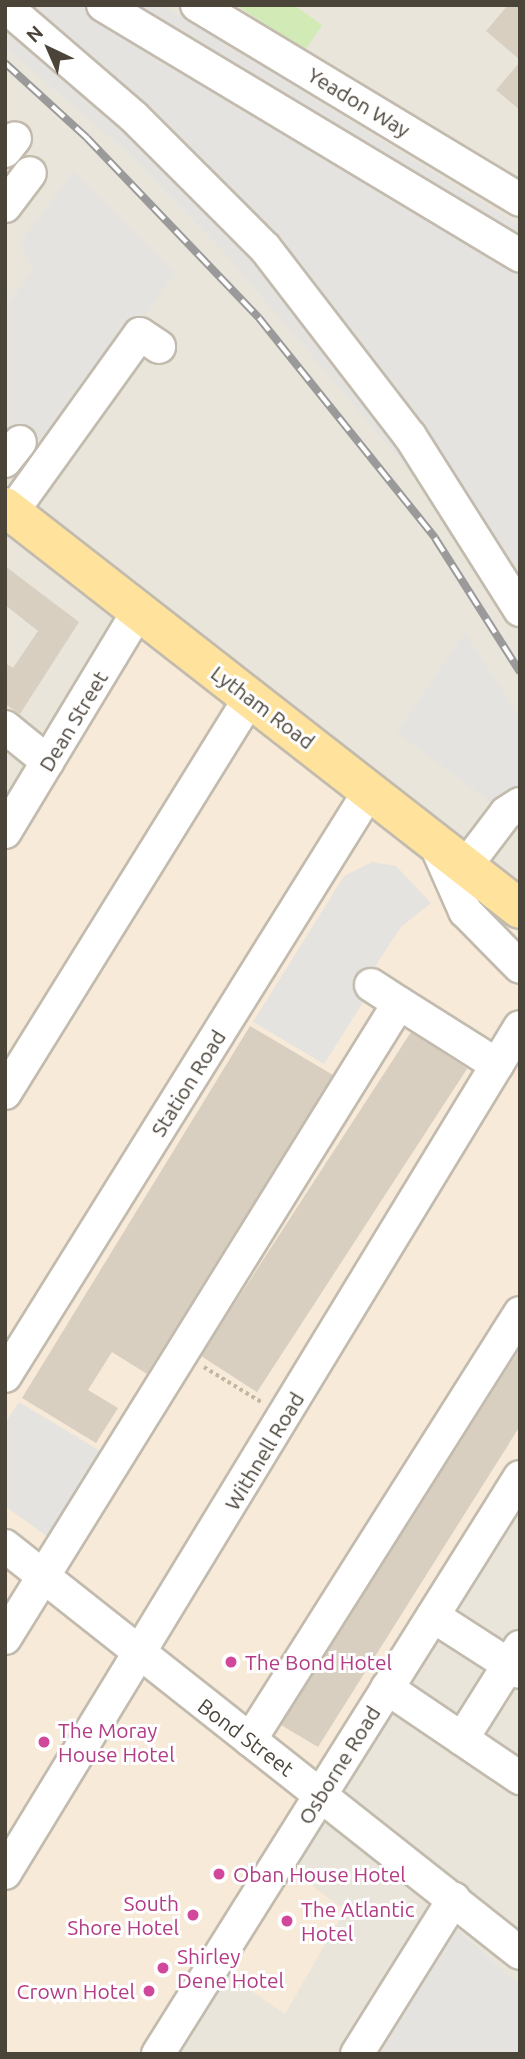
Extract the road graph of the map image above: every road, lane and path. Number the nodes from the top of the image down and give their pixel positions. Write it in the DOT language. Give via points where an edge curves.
graph roads {
  1 [pos="103,5"];
  2 [pos="197,5"];
  3 [pos="5,6"];
  4 [pos="291,62"];
  5 [pos="266,102"];
  6 [pos="30,173"];
  7 [pos="520,200"];
  8 [pos="5,206"];
  9 [pos="520,256"];
  10 [pos="159,347"];
  11 [pos="9,509"];
  12 [pos="139,610"];
  13 [pos="520,610"];
  14 [pos="249,699"];
  15 [pos="5,727"];
  16 [pos="48,762"];
  17 [pos="370,790"];
  18 [pos="520,804"];
  19 [pos="5,832"];
  20 [pos="520,832"];
  21 [pos="434,841"];
  22 [pos="473,873"];
  23 [pos="520,909"];
  24 [pos="520,967"];
  25 [pos="371,985"];
  26 [pos="399,1003"];
  27 [pos="520,1027"];
  28 [pos="497,1065"];
  29 [pos="5,1093"];
  30 [pos="520,1313"];
  31 [pos="181,1353"];
  32 [pos="5,1377"];
  33 [pos="286,1416"];
  34 [pos="520,1478"];
  35 [pos="5,1546"];
  36 [pos="41,1577"];
  37 [pos="433,1616"];
  38 [pos="5,1638"];
  39 [pos="141,1657"];
  40 [pos="516,1662"];
  41 [pos="387,1688"];
  42 [pos="462,1739"];
  43 [pos="250,1740"];
  44 [pos="520,1778"];
  45 [pos="321,1794"];
  46 [pos="5,1873"];
  47 [pos="454,1899"];
  48 [pos="520,1954"];
  49 [pos="158,2054"];
  50 [pos="356,2054"];
  1 -- 5 [label="street"];
  2 -- 4 [label="street, Yeadon Way"];
  3 -- 13 [label="street" via="134,117 265,248 410,436"];
  4 -- 5 [label="street"];
  4 -- 7 [label="street, Yeadon Way"];
  5 -- 9 [label="street"];
  6 -- 8 [label="street"];
  10 -- 11 [label="street" via="140,334"];
  11 -- 12 [label="main road, Lytham Road"];
  12 -- 14 [label="main road, Lytham Road"];
  12 -- 16 [label="street, Dean Street"];
  14 -- 17 [label="main road, Lytham Road"];
  14 -- 29 [label="street"];
  15 -- 16 [label="street"];
  16 -- 19 [label="street, Dean Street"];
  17 -- 21 [label="main road, Lytham Road"];
  17 -- 32 [label="street, Station Road"];
  18 -- 22 [label="street" via="506,813"];
  20 -- 22 [label="street"];
  21 -- 22 [label="main road, Lytham Road"];
  21 -- 24 [label="street" via="465,911"];
  22 -- 23 [label="main road, Lytham Road"];
  25 -- 26 [label="street"];
  26 -- 28 [label="street"];
  26 -- 31 [label="street"];
  27 -- 28 [label="street, Withnell Road"];
  28 -- 33 [label="street, Withnell Road"];
  30 -- 43 [label="street"];
  31 -- 33 [label="path"];
  31 -- 36 [label="street"];
  33 -- 39 [label="street, Withnell Road"];
  34 -- 37 [label="street, Osborne Road"];
  35 -- 36 [label="street, Bond Street"];
  36 -- 38 [label="street"];
  36 -- 39 [label="street, Bond Street"];
  37 -- 40 [label="street"];
  37 -- 41 [label="street, Osborne Road"];
  39 -- 43 [label="street, Bond Street"];
  39 -- 46 [label="street, Withnell Road"];
  40 -- 42 [label="street"];
  41 -- 42 [label="street"];
  41 -- 45 [label="street, Osborne Road"];
  42 -- 44 [label="street"];
  43 -- 45 [label="street, Bond Street"];
  45 -- 47 [label="street, Bond Street"];
  45 -- 49 [label="street, Osborne Road"];
  47 -- 48 [label="street, Bond Street"];
  47 -- 50 [label="street"];
}
